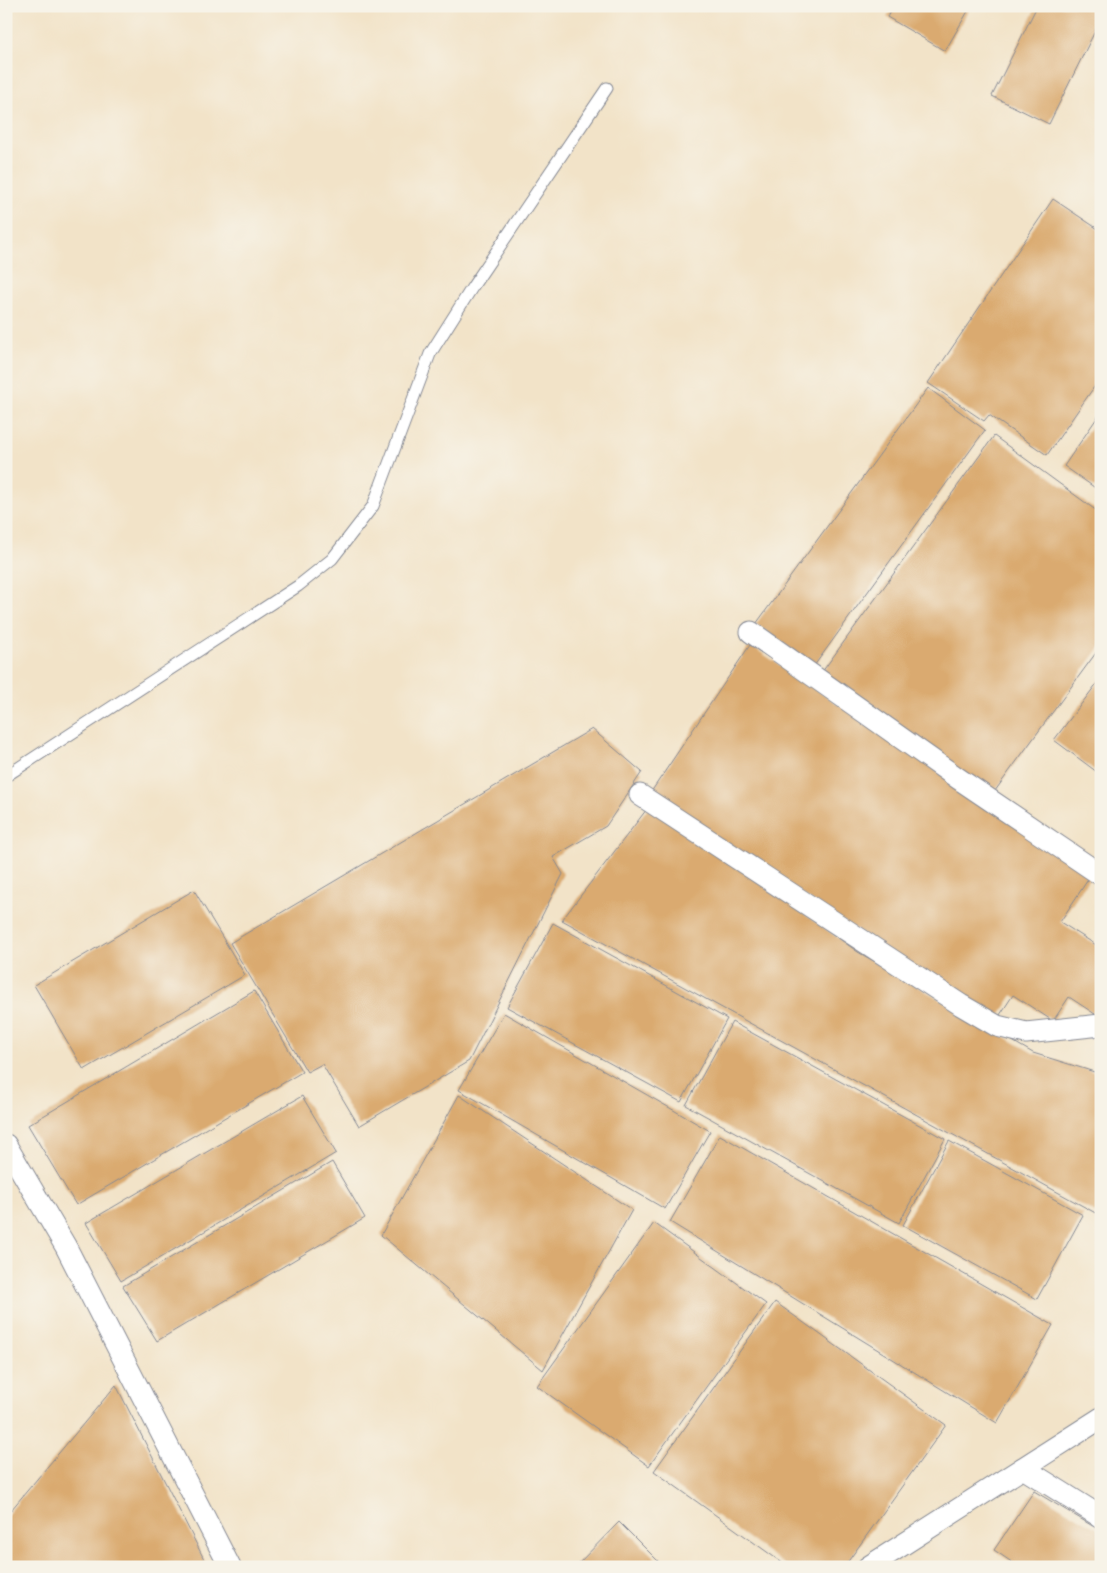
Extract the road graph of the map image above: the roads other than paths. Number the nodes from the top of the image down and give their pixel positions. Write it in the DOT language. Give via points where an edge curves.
graph roads {
  1 [pos="607,88"];
  2 [pos="751,632"];
  3 [pos="6,776"];
  4 [pos="640,795"];
  5 [pos="1101,874"];
  6 [pos="1101,1025"];
  7 [pos="6,1145"];
  8 [pos="1101,1418"];
  9 [pos="1023,1468"];
  10 [pos="1101,1517"];
  11 [pos="230,1567"];
  12 [pos="868,1567"];
  1 -- 3 [label="lane" via="430,354 373,506 332,558 298,586"];
  2 -- 5 [label="street" via="959,779"];
  4 -- 6 [label="street" via="997,1026 1026,1033"];
  7 -- 11 [label="street" via="66,1247"];
  8 -- 9 [label="street"];
  9 -- 10 [label="street"];
  9 -- 12 [label="street"];
}
